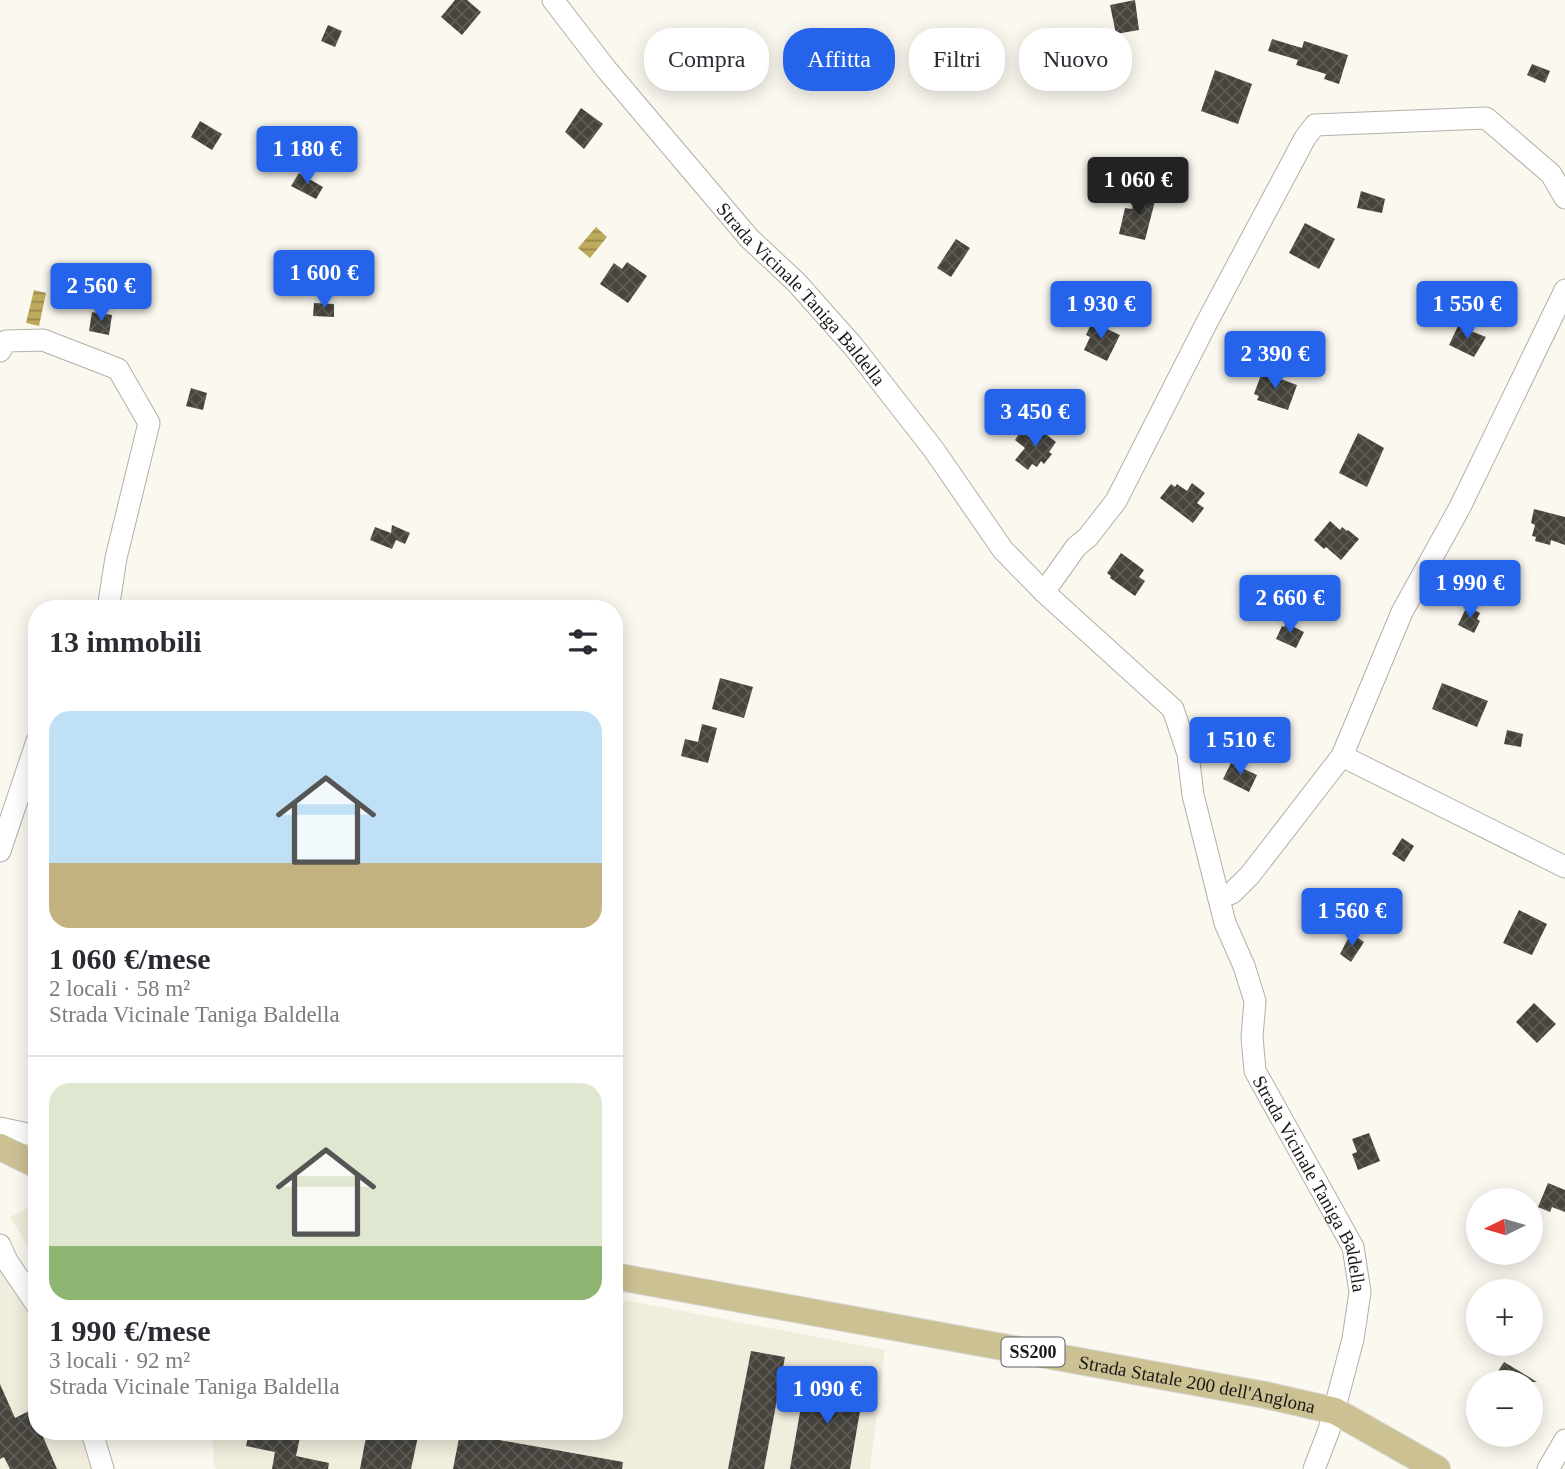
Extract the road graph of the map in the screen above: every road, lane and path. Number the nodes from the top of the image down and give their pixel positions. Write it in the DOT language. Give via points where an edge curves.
graph roads {
  1 [pos="553,0"];
  2 [pos="1565,198"];
  3 [pos="1565,290"];
  4 [pos="0,351"];
  5 [pos="1044,592"];
  6 [pos="109,600"];
  7 [pos="1342,756"];
  8 [pos="28,768"];
  9 [pos="0,851"];
  10 [pos="1565,867"];
  11 [pos="1219,898"];
  12 [pos="0,1128"];
  13 [pos="28,1134"];
  14 [pos="0,1147"];
  15 [pos="28,1161"];
  16 [pos="0,1245"];
  17 [pos="623,1278"];
  18 [pos="28,1292"];
  19 [pos="1348,1358"];
  20 [pos="1292,1401"];
  21 [pos="1335,1411"];
  22 [pos="1379,1436"];
  23 [pos="94,1440"];
  24 [pos="1565,1440"];
  25 [pos="103,1469"];
  26 [pos="1314,1469"];
  27 [pos="1437,1469"];
  28 [pos="1548,1469"];
  1 -- 5 [label="street, Strada Vicinale Taniga Baldella" via="740,228 853,346 934,450 1003,550"];
  2 -- 5 [label="street" via="1551,174 1486,118 1315,125 1116,501"];
  3 -- 7 [label="street" via="1460,507 1402,612"];
  4 -- 6 [label="street" via="6,341 43,340 118,369 149,423"];
  5 -- 11 [label="street, Strada Vicinale Taniga Baldella" via="1172,709 1188,754"];
  7 -- 10 [label="street"];
  7 -- 11 [label="street" via="1250,875"];
  8 -- 9 [label="street"];
  11 -- 19 [label="street, Strada Vicinale Taniga Baldella" via="1255,1001 1255,1071 1353,1247 1360,1292"];
  12 -- 13 [label="street"];
  14 -- 15 [label="main road"];
  16 -- 18 [label="street"];
  17 -- 20 [label="main road, Strada Statale 200 dell'Anglona / SS200"];
  19 -- 20 [label="street, Strada Vicinale Taniga Baldella" via="1323,1397"];
  19 -- 21 [label="street, Strada Vicinale Taniga Baldella"];
  19 -- 22 [label="street, Strada Vicinale Taniga Baldella" via="1351,1397 1358,1413"];
  20 -- 21 [label="main road, Strada Statale 200 dell'Anglona / SS200"];
  21 -- 22 [label="main road, Strada Statale 200 dell'Anglona / SS200"];
  21 -- 26 [label="street, Strada Vicinale Taniga Baldella"];
  22 -- 27 [label="main road, Strada Statale 200 dell'Anglona / SS200"];
  23 -- 25 [label="street"];
  24 -- 28 [label="street"];
}
